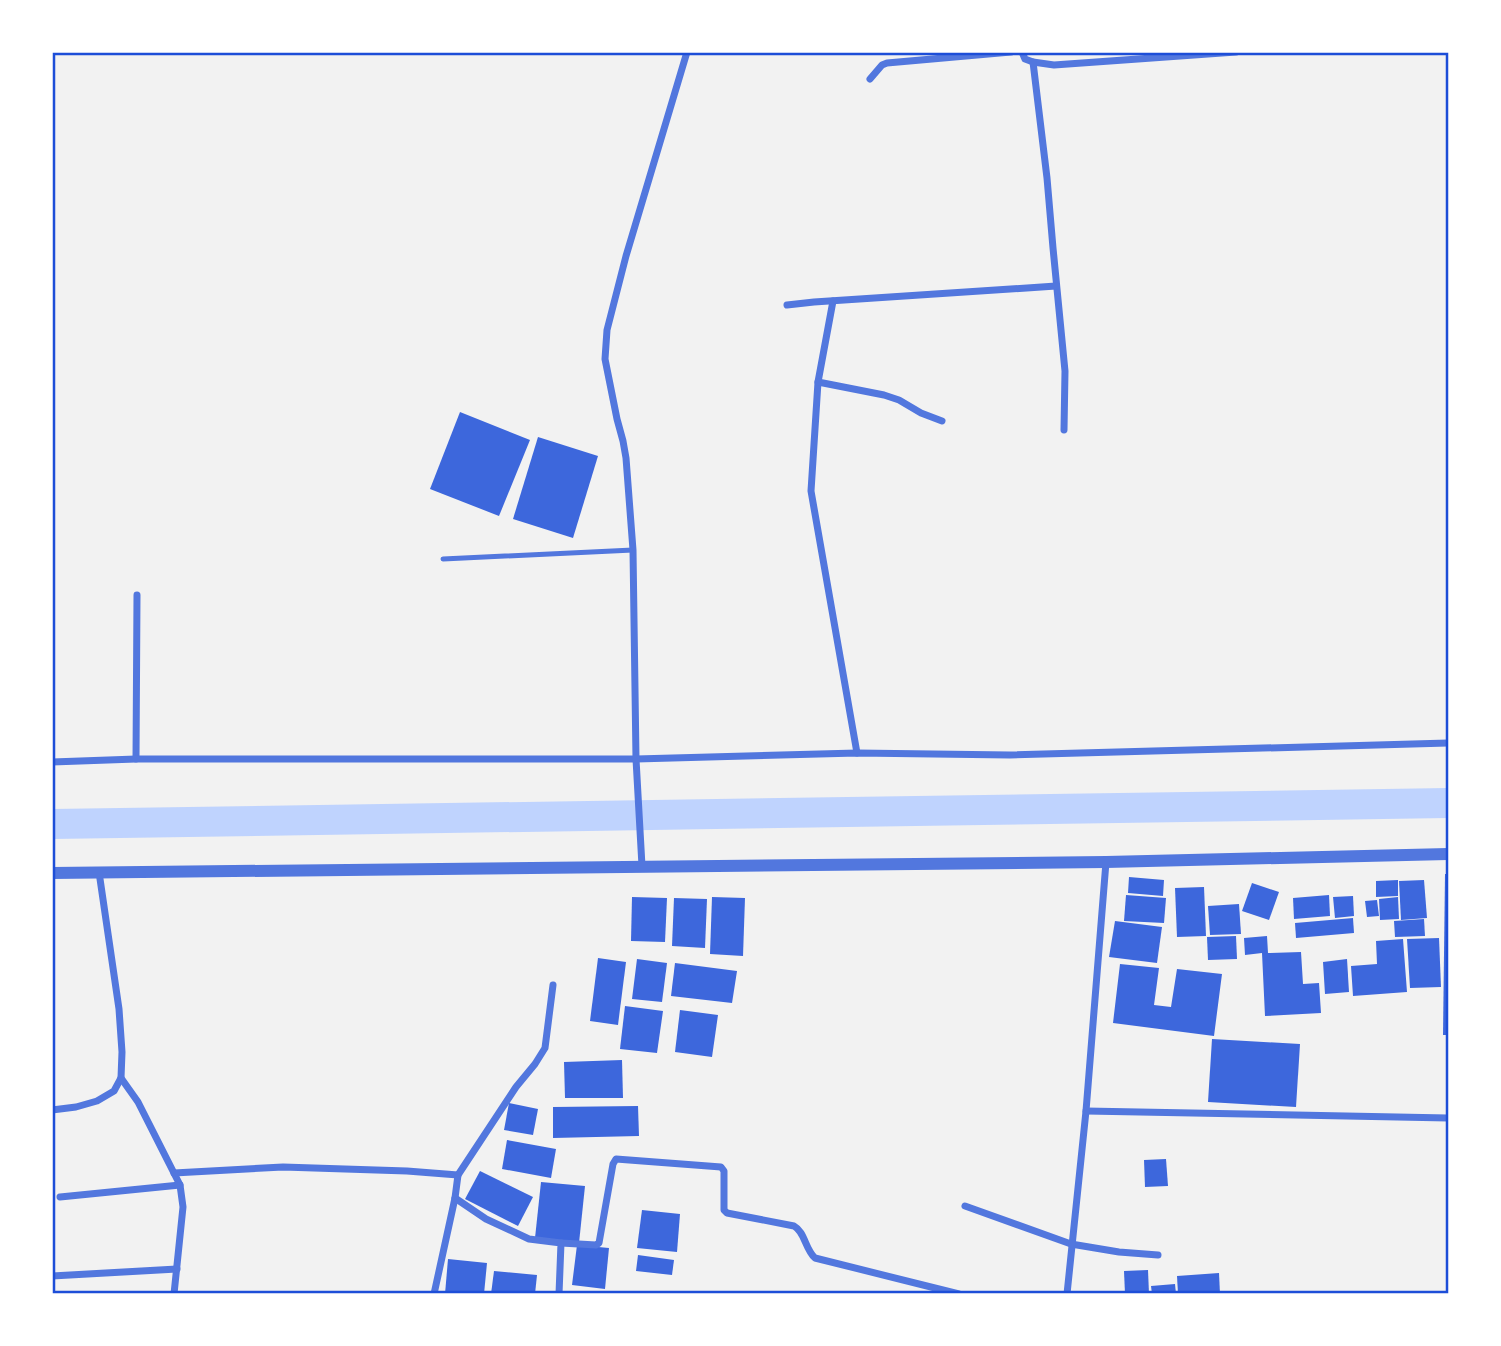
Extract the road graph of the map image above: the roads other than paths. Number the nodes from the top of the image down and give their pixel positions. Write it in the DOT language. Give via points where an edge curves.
graph roads {
  1 [pos="687,52"];
  2 [pos="1011,52"];
  3 [pos="1022,52"];
  4 [pos="1236,52"];
  5 [pos="1033,62"];
  6 [pos="870,79"];
  7 [pos="1056,286"];
  8 [pos="833,301"];
  9 [pos="787,305"];
  10 [pos="818,382"];
  11 [pos="942,421"];
  12 [pos="1064,430"];
  13 [pos="633,551"];
  14 [pos="443,559"];
  15 [pos="136,595"];
  16 [pos="1448,743"];
  17 [pos="857,754"];
  18 [pos="136,759"];
  19 [pos="636,759"];
  20 [pos="52,762"];
  21 [pos="1448,854"];
  22 [pos="1106,862"];
  23 [pos="642,866"];
  24 [pos="99,872"];
  25 [pos="52,873"];
  26 [pos="553,985"];
  27 [pos="121,1078"];
  28 [pos="52,1110"];
  29 [pos="1086,1111"];
  30 [pos="1448,1118"];
  31 [pos="174,1173"];
  32 [pos="458,1175"];
  33 [pos="180,1185"];
  34 [pos="60,1197"];
  35 [pos="455,1198"];
  36 [pos="965,1206"];
  37 [pos="561,1243"];
  38 [pos="1071,1244"];
  39 [pos="1158,1255"];
  40 [pos="177,1269"];
  41 [pos="52,1276"];
  42 [pos="174,1293"];
  43 [pos="434,1293"];
  44 [pos="559,1293"];
  45 [pos="959,1293"];
  46 [pos="1067,1293"];
  1 -- 13 [label="street" via="607,330 606,359 626,458"];
  2 -- 6 [label="street" via="887,62"];
  3 -- 5 [label="street"];
  4 -- 5 [label="street" via="1054,65"];
  5 -- 7 [label="street"];
  7 -- 8 [label="street"];
  7 -- 12 [label="street" via="1065,370"];
  8 -- 9 [label="street"];
  8 -- 10 [label="street"];
  10 -- 11 [label="street" via="899,400"];
  10 -- 17 [label="street" via="811,491"];
  13 -- 14 [label="lane"];
  13 -- 19 [label="street"];
  15 -- 18 [label="street"];
  16 -- 17 [label="street" via="1010,755"];
  17 -- 19 [label="street"];
  18 -- 19 [label="street"];
  18 -- 20 [label="street"];
  19 -- 23 [label="street"];
  21 -- 22 [label="street"];
  22 -- 23 [label="street"];
  22 -- 29 [label="street"];
  23 -- 24 [label="street"];
  24 -- 25 [label="street"];
  24 -- 27 [label="street" via="119,1009"];
  26 -- 32 [label="street" via="545,1048"];
  27 -- 28 [label="street" via="114,1091 97,1101"];
  27 -- 31 [label="street"];
  29 -- 30 [label="street"];
  29 -- 38 [label="street"];
  31 -- 32 [label="street" via="282,1167"];
  31 -- 33 [label="street"];
  32 -- 35 [label="street"];
  33 -- 34 [label="street"];
  33 -- 40 [label="street" via="183,1207"];
  35 -- 37 [label="street" via="529,1239"];
  35 -- 43 [label="street"];
  36 -- 38 [label="street"];
  37 -- 44 [label="street"];
  37 -- 45 [label="street" via="598,1243 616,1159 721,1167 727,1213 794,1226 815,1258"];
  38 -- 39 [label="street"];
  38 -- 46 [label="street"];
  40 -- 41 [label="street"];
  40 -- 42 [label="street"];
}
